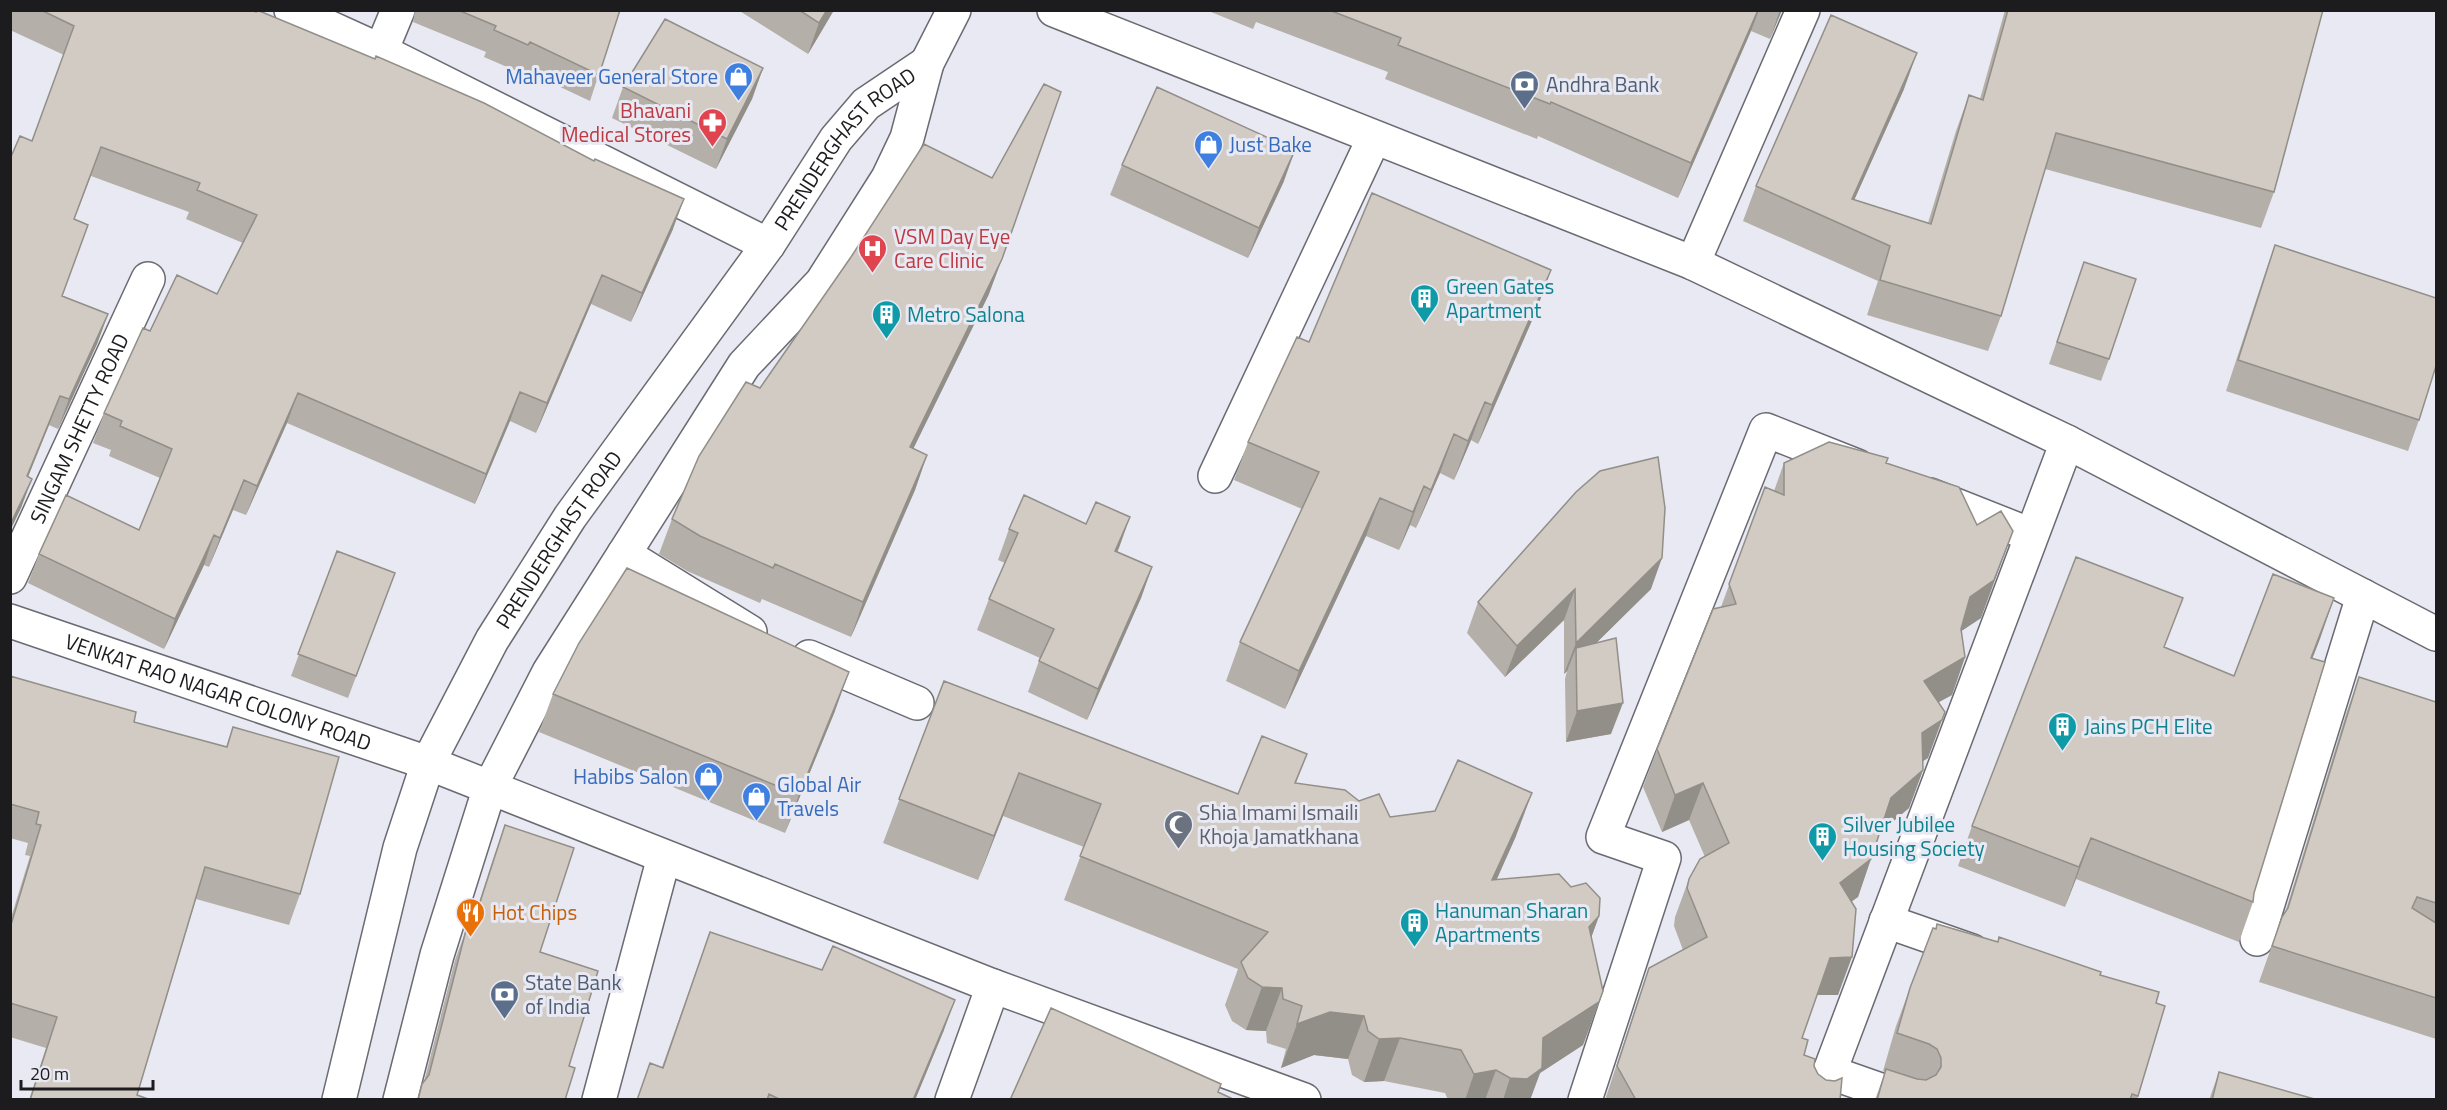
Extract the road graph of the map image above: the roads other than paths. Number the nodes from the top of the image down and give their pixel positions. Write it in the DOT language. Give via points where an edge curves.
graph roads {
  1 [pos="291,10"];
  2 [pos="398,10"];
  3 [pos="954,10"];
  4 [pos="1054,10"];
  5 [pos="1803,10"];
  6 [pos="381,51"];
  7 [pos="927,63"];
  8 [pos="1374,138"];
  9 [pos="768,245"];
  10 [pos="1693,263"];
  11 [pos="148,279"];
  12 [pos="2067,442"];
  13 [pos="1215,476"];
  14 [pos="2031,535"];
  15 [pos="624,554"];
  16 [pos="10,577"];
  17 [pos="2363,596"];
  18 [pos="10,621"];
  19 [pos="2436,634"];
  20 [pos="917,703"];
  21 [pos="428,763"];
  22 [pos="490,787"];
  23 [pos="664,857"];
  24 [pos="1886,921"];
  25 [pos="2257,939"];
  26 [pos="1998,960"];
  27 [pos="993,986"];
  28 [pos="1824,1086"];
  29 [pos="1244,1090"];
  30 [pos="339,1100"];
  31 [pos="400,1100"];
  32 [pos="599,1100"];
  33 [pos="952,1100"];
  34 [pos="1304,1100"];
  35 [pos="1585,1100"];
  36 [pos="1910,1100"];
  1 -- 6 [label="street"];
  2 -- 6 [label="street"];
  3 -- 7 [label="street, PRENDERGHAST ROAD"];
  4 -- 8 [label="street"];
  5 -- 10 [label="street"];
  6 -- 9 [label="street"];
  7 -- 9 [label="street, PRENDERGHAST ROAD" via="858,113 836,139"];
  7 -- 15 [label="street, PRENDERGHAST ROAD" via="907,138 888,178 822,282 744,365"];
  8 -- 10 [label="street"];
  8 -- 13 [label="street"];
  9 -- 21 [label="street, PRENDERGHAST ROAD" via="570,517 492,640"];
  10 -- 12 [label="street"];
  11 -- 16 [label="street, SINGAM SHETTY ROAD"];
  12 -- 14 [label="street"];
  12 -- 17 [label="street"];
  14 -- 24 [label="street"];
  14 -- 35 [label="street" via="1766,430 1603,837 1664,858"];
  15 -- 20 [label="street" via="752,634"];
  15 -- 22 [label="street, PRENDERGHAST ROAD" via="549,672"];
  17 -- 19 [label="street"];
  17 -- 25 [label="street"];
  18 -- 21 [label="street, VENKAT RAO NAGAR COLONY ROAD"];
  21 -- 22 [label="street, VENKAT RAO NAGAR COLONY ROAD"];
  21 -- 30 [label="street, PRENDERGHAST ROAD" via="400,848"];
  22 -- 23 [label="street, VENKAT RAO NAGAR COLONY ROAD"];
  22 -- 31 [label="street, PRENDERGHAST ROAD" via="437,955"];
  23 -- 27 [label="street, VENKAT RAO NAGAR COLONY ROAD"];
  23 -- 32 [label="street"];
  24 -- 26 [label="street"];
  24 -- 28 [label="street"];
  27 -- 29 [label="street, VENKAT RAO NAGAR COLONY ROAD"];
  27 -- 33 [label="street"];
  28 -- 36 [label="street"];
  29 -- 34 [label="street, VENKAT RAO NAGAR COLONY ROAD"];
}
